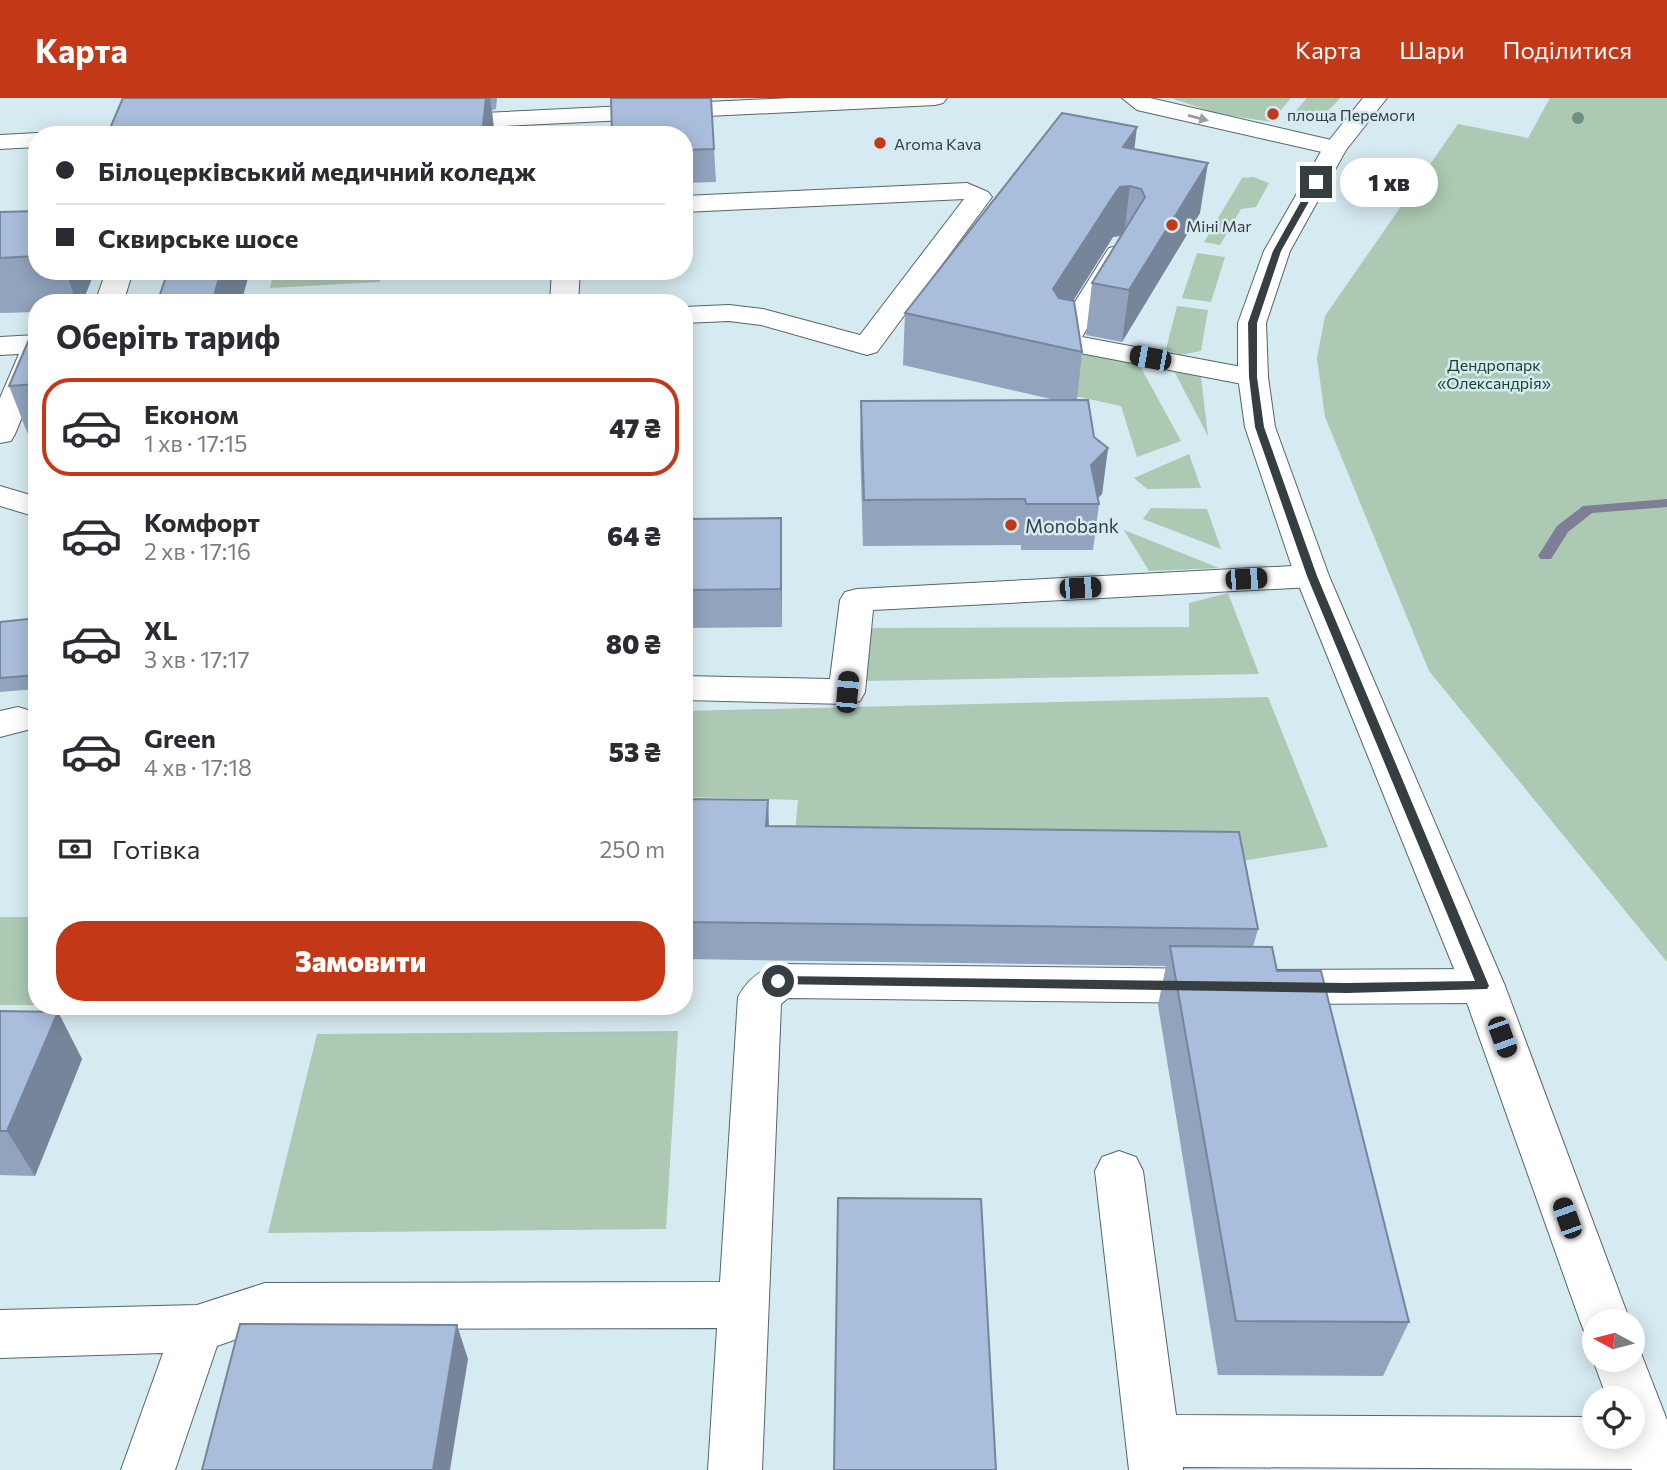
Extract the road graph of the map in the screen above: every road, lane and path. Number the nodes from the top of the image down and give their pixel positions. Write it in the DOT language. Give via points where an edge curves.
graph roads {
  1 [pos="935,98"];
  2 [pos="1134,98"];
  3 [pos="1375,98"];
  4 [pos="574,116"];
  5 [pos="422,123"];
  6 [pos="28,141"];
  7 [pos="0,142"];
  8 [pos="1335,148"];
  9 [pos="693,204"];
  10 [pos="1123,246"];
  11 [pos="693,315"];
  12 [pos="28,345"];
  13 [pos="0,346"];
  14 [pos="28,367"];
  15 [pos="1253,377"];
  16 [pos="0,434"];
  17 [pos="0,496"];
  18 [pos="28,504"];
  19 [pos="1312,576"];
  20 [pos="693,688"];
  21 [pos="1483,986"];
  22 [pos="1119,1171"];
  23 [pos="743,1305"];
  24 [pos="1601,1309"];
  25 [pos="197,1329"];
  26 [pos="0,1334"];
  27 [pos="1623,1372"];
  28 [pos="1154,1456"];
  29 [pos="1654,1456"];
  30 [pos="148,1470"];
  31 [pos="735,1470"];
  1 -- 4 [label="main road"];
  2 -- 8 [label="main road, one-way" via="1208,121"];
  3 -- 8 [label="main road"];
  4 -- 5 [label="main road"];
  6 -- 7 [label="main road"];
  8 -- 15 [label="main road" via="1277,251 1252,323"];
  9 -- 11 [label="main road" via="967,191 979,197 867,346 763,317"];
  10 -- 15 [label="main road" via="1064,342"];
  12 -- 13 [label="main road"];
  14 -- 16 [label="main road"];
  15 -- 19 [label="main road" via="1260,427"];
  17 -- 18 [label="main road"];
  19 -- 20 [label="main road" via="857,600 847,692"];
  19 -- 21 [label="main road"];
  21 -- 23 [label="main road" via="778,981 760,996"];
  21 -- 24 [label="main road"];
  22 -- 28 [label="main road"];
  23 -- 25 [label="main road" via="265,1306"];
  23 -- 31 [label="main road"];
  25 -- 26 [label="main road"];
  25 -- 30 [label="main road"];
  27 -- 29 [label="main road"];
  28 -- 29 [label="main road"];
}
